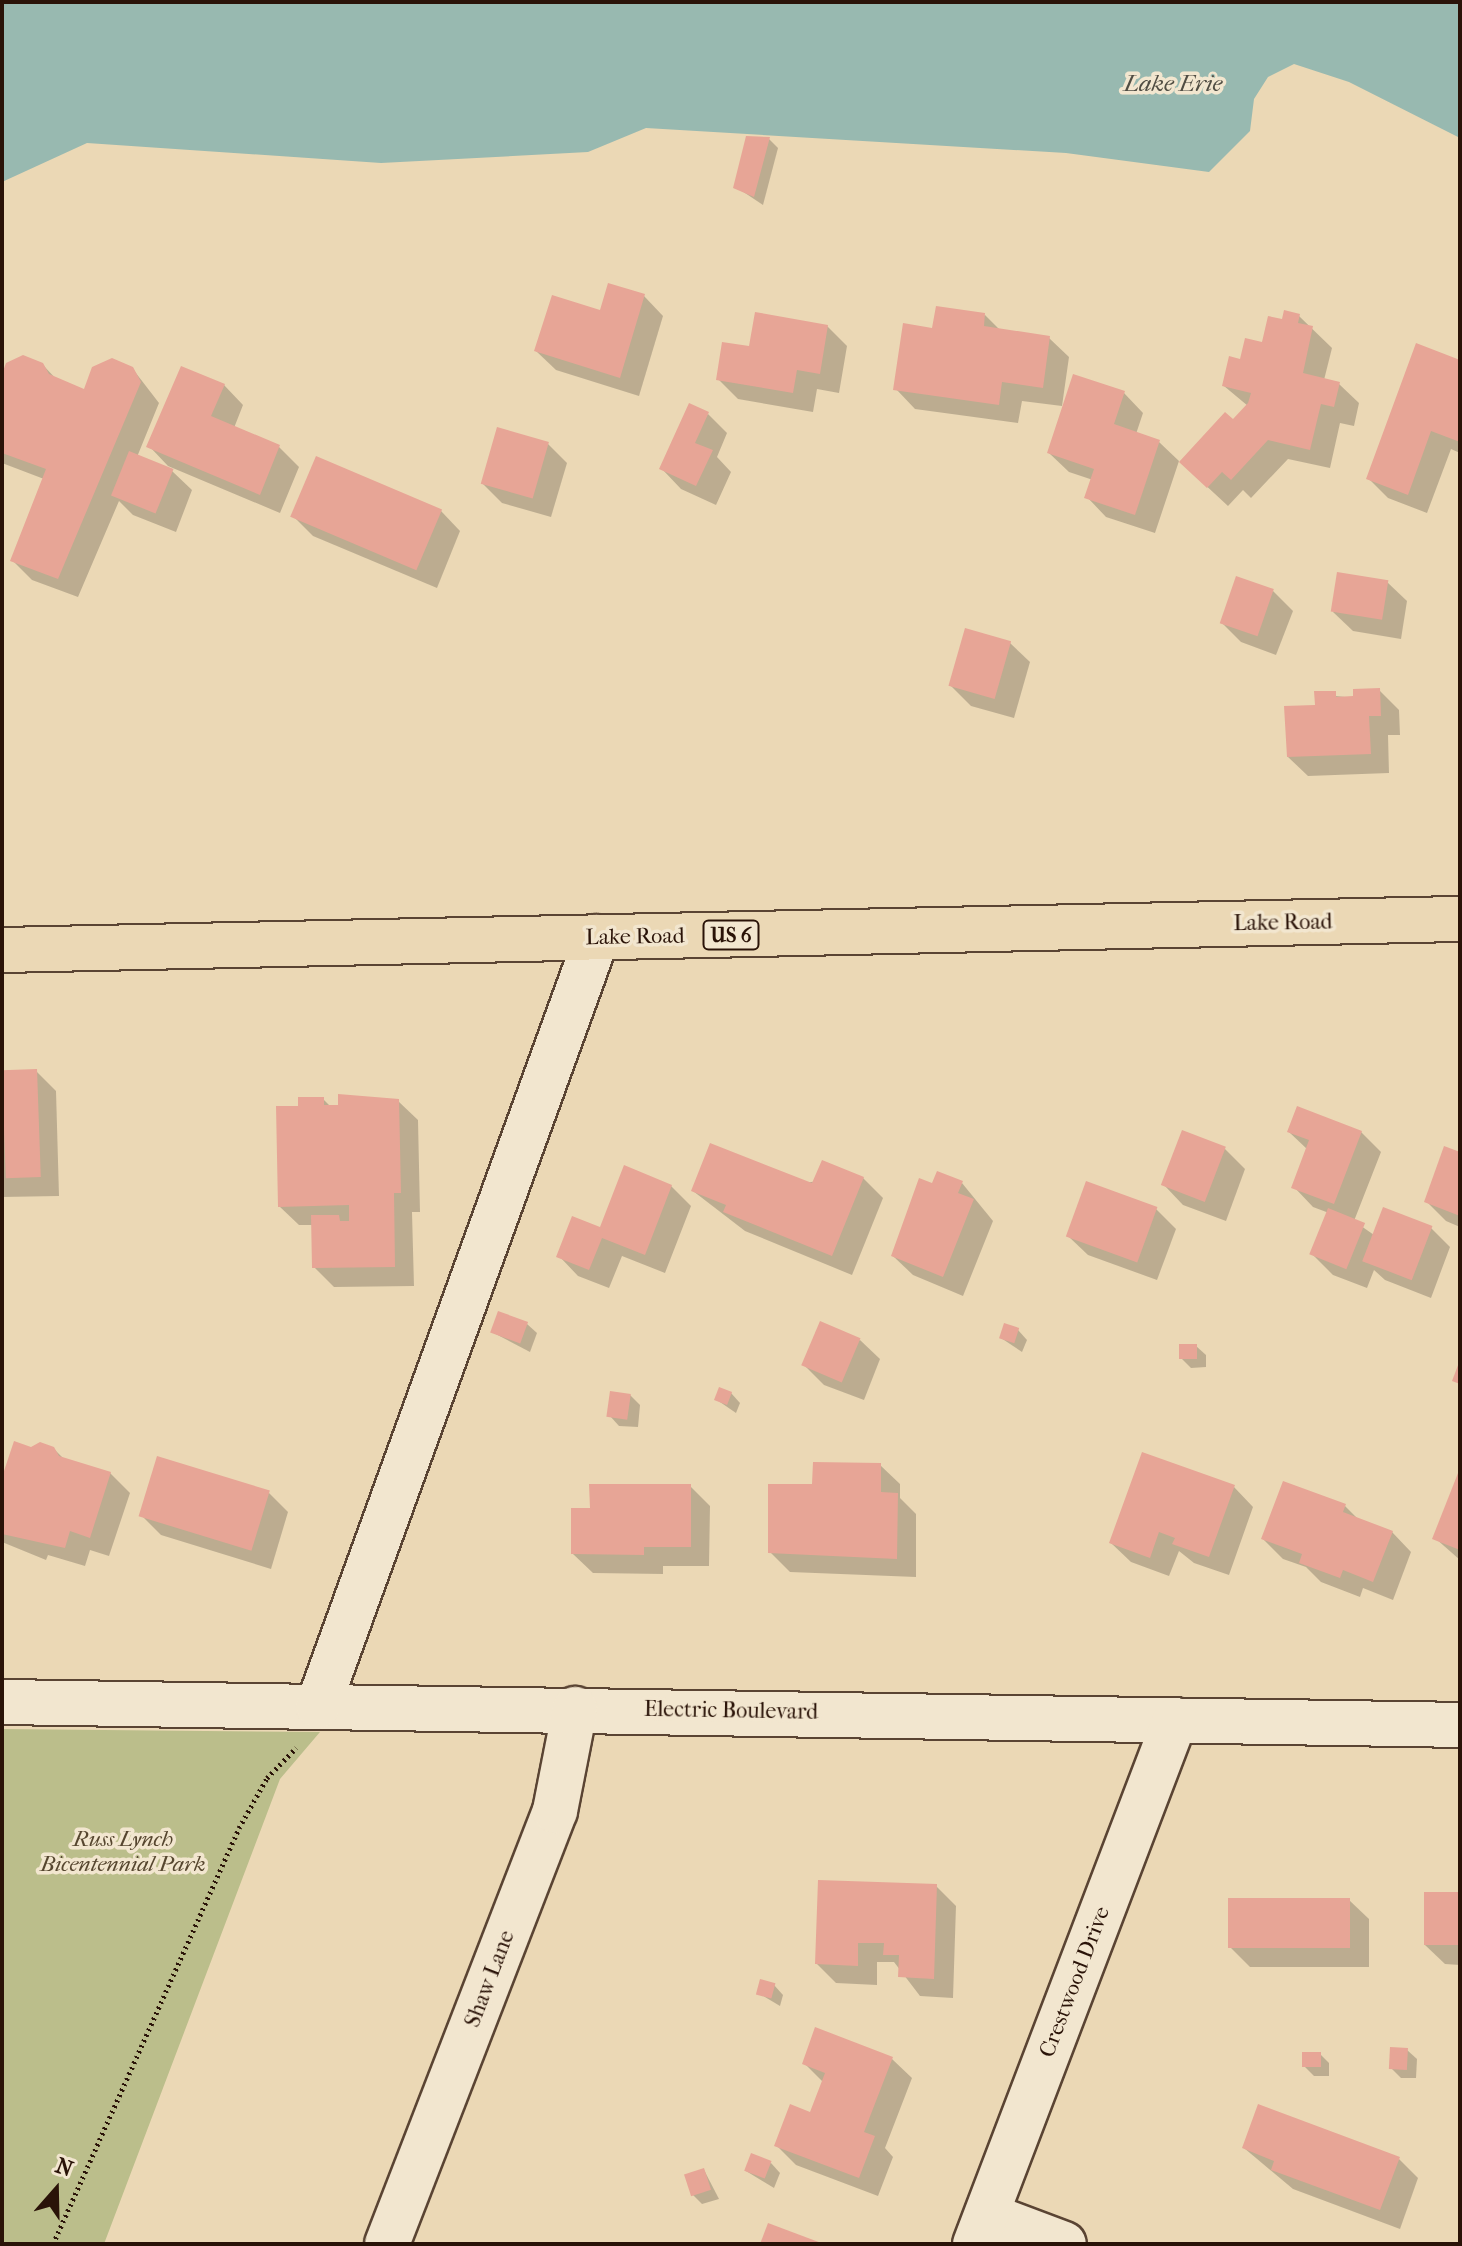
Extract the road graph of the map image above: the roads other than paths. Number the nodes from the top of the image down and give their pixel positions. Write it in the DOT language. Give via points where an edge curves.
graph roads {
  1 [pos="1460,919"];
  2 [pos="597,937"];
  3 [pos="2,950"];
  4 [pos="2,1702"];
  5 [pos="318,1706"];
  6 [pos="575,1709"];
  7 [pos="1175,1720"];
  8 [pos="1460,1725"];
  9 [pos="981,2229"];
  10 [pos="387,2244"];
  11 [pos="1064,2244"];
  1 -- 2 [label="main road, Lake Road / US 6"];
  2 -- 3 [label="main road, Lake Road / US 6"];
  2 -- 5 [label="street"];
  4 -- 5 [label="street, Electric Boulevard"];
  5 -- 6 [label="street, Electric Boulevard"];
  6 -- 7 [label="street, Electric Boulevard"];
  6 -- 10 [label="street, Shaw Lane" via="555,1811"];
  7 -- 8 [label="street, Electric Boulevard"];
  7 -- 9 [label="street, Crestwood Drive"];
  9 -- 11 [label="street"];
}
